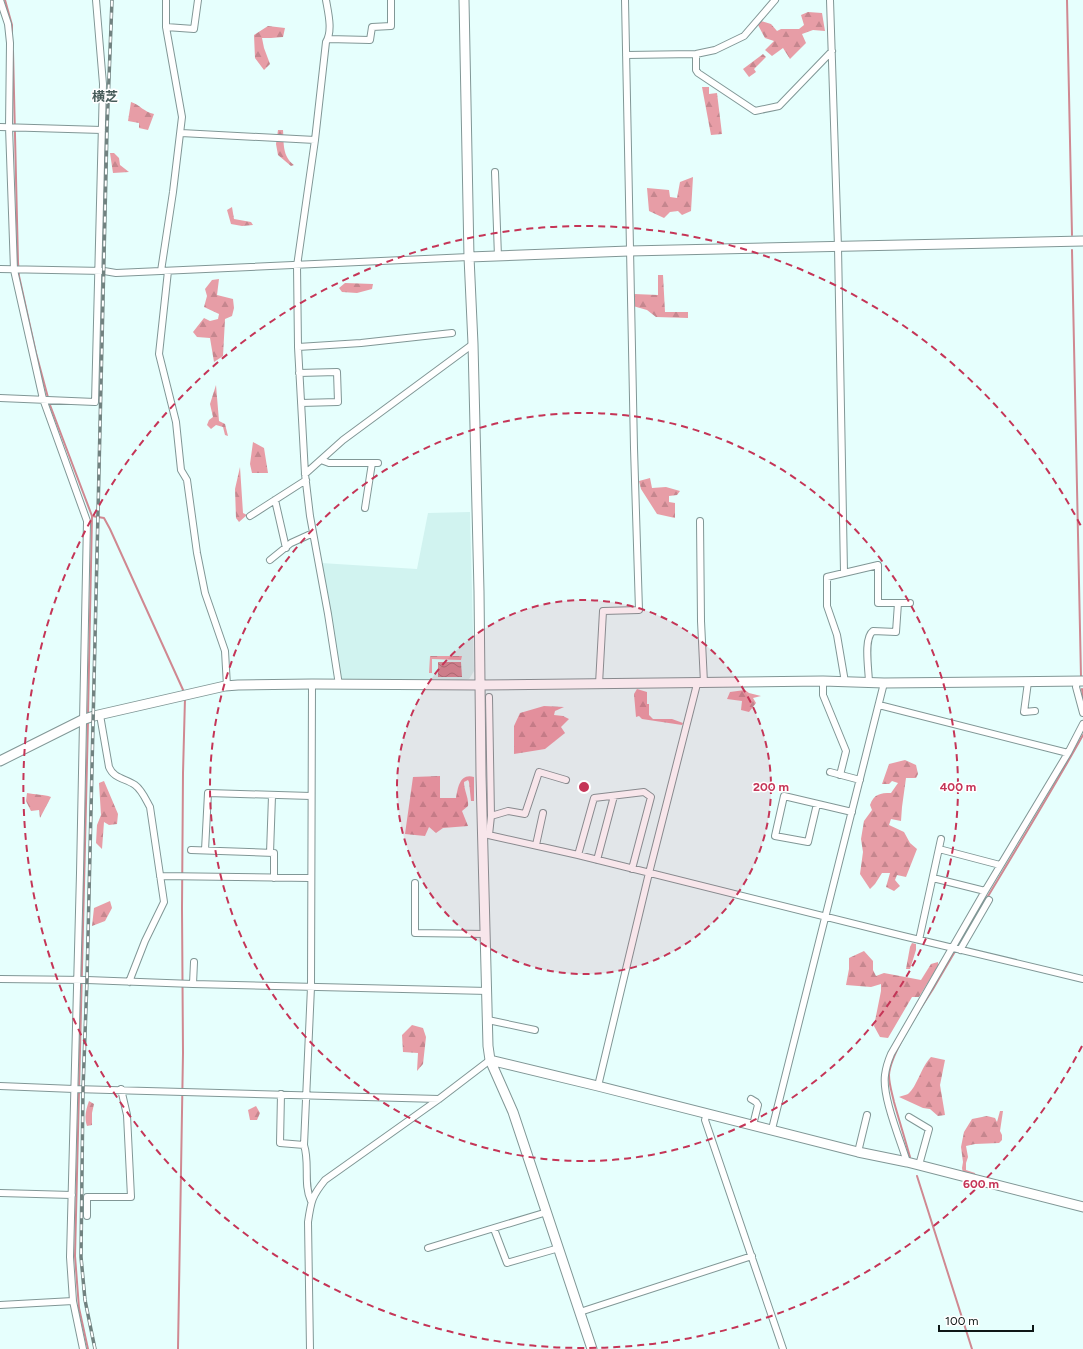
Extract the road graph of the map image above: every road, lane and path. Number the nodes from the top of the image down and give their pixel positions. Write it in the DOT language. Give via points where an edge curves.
graph roads {
  1 [pos="0,0"];
  2 [pos="96,0"];
  3 [pos="166,0"];
  4 [pos="198,0"];
  5 [pos="326,0"];
  6 [pos="391,0"];
  7 [pos="464,0"];
  8 [pos="625,0"];
  9 [pos="775,0"];
  10 [pos="830,0"];
  11 [pos="166,27"];
  12 [pos="328,39"];
  13 [pos="832,51"];
  14 [pos="696,54"];
  15 [pos="626,55"];
  16 [pos="0,127"];
  17 [pos="10,128"];
  18 [pos="102,130"];
  19 [pos="181,133"];
  20 [pos="315,140"];
  21 [pos="495,172"];
  22 [pos="1083,241"];
  23 [pos="838,247"];
  24 [pos="629,251"];
  25 [pos="469,257"];
  26 [pos="498,257"];
  27 [pos="297,266"];
  28 [pos="0,270"];
  29 [pos="14,270"];
  30 [pos="98,271"];
  31 [pos="161,271"];
  32 [pos="168,271"];
  33 [pos="452,333"];
  34 [pos="474,344"];
  35 [pos="298,347"];
  36 [pos="299,373"];
  37 [pos="0,398"];
  38 [pos="43,399"];
  39 [pos="301,403"];
  40 [pos="321,460"];
  41 [pos="306,477"];
  42 [pos="275,500"];
  43 [pos="365,508"];
  44 [pos="250,516"];
  45 [pos="700,522"];
  46 [pos="313,533"];
  47 [pos="286,548"];
  48 [pos="270,560"];
  49 [pos="844,572"];
  50 [pos="898,603"];
  51 [pos="910,603"];
  52 [pos="1080,681"];
  53 [pos="823,682"];
  54 [pos="845,682"];
  55 [pos="1028,682"];
  56 [pos="869,683"];
  57 [pos="884,683"];
  58 [pos="312,684"];
  59 [pos="339,684"];
  60 [pos="599,684"];
  61 [pos="700,684"];
  62 [pos="480,685"];
  63 [pos="227,686"];
  64 [pos="489,697"];
  65 [pos="879,705"];
  66 [pos="1035,712"];
  67 [pos="1083,713"];
  68 [pos="89,718"];
  69 [pos="1083,724"];
  70 [pos="1068,753"];
  71 [pos="0,761"];
  72 [pos="830,772"];
  73 [pos="840,775"];
  74 [pos="566,780"];
  75 [pos="860,780"];
  76 [pos="272,796"];
  77 [pos="311,796"];
  78 [pos="614,796"];
  79 [pos="817,804"];
  80 [pos="852,812"];
  81 [pos="544,813"];
  82 [pos="491,816"];
  83 [pos="486,835"];
  84 [pos="941,839"];
  85 [pos="536,845"];
  86 [pos="939,849"];
  87 [pos="191,850"];
  88 [pos="205,850"];
  89 [pos="270,853"];
  90 [pos="578,855"];
  91 [pos="597,860"];
  92 [pos="1000,866"];
  93 [pos="632,868"];
  94 [pos="649,873"];
  95 [pos="160,876"];
  96 [pos="274,878"];
  97 [pos="310,878"];
  98 [pos="933,878"];
  99 [pos="415,882"];
  100 [pos="985,891"];
  101 [pos="989,900"];
  102 [pos="826,917"];
  103 [pos="486,934"];
  104 [pos="919,940"];
  105 [pos="952,948"];
  106 [pos="960,950"];
  107 [pos="194,962"];
  108 [pos="0,979"];
  109 [pos="1083,979"];
  110 [pos="77,980"];
  111 [pos="130,982"];
  112 [pos="193,984"];
  113 [pos="311,987"];
  114 [pos="488,991"];
  115 [pos="488,1020"];
  116 [pos="535,1030"];
  117 [pos="490,1060"];
  118 [pos="0,1086"];
  119 [pos="598,1086"];
  120 [pos="76,1089"];
  121 [pos="121,1089"];
  122 [pos="281,1094"];
  123 [pos="305,1095"];
  124 [pos="439,1099"];
  125 [pos="751,1099"];
  126 [pos="707,1113"];
  127 [pos="867,1115"];
  128 [pos="909,1117"];
  129 [pos="753,1125"];
  130 [pos="772,1129"];
  131 [pos="304,1145"];
  132 [pos="858,1152"];
  133 [pos="907,1162"];
  134 [pos="919,1165"];
  135 [pos="0,1193"];
  136 [pos="72,1195"];
  137 [pos="311,1201"];
  138 [pos="1083,1207"];
  139 [pos="547,1212"];
  140 [pos="87,1216"];
  141 [pos="494,1229"];
  142 [pos="428,1248"];
  143 [pos="558,1248"];
  144 [pos="752,1256"];
  145 [pos="73,1301"];
  146 [pos="0,1305"];
  147 [pos="580,1312"];
  148 [pos="83,1349"];
  149 [pos="310,1349"];
  150 [pos="592,1349"];
  151 [pos="783,1349"];
  1 -- 17 [label="street" via="8,24 10,43"];
  2 -- 18 [label="street" via="103,84"];
  3 -- 11 [label="street"];
  4 -- 11 [label="street" via="194,29"];
  5 -- 12 [label="street" via="329,18"];
  6 -- 12 [label="street" via="391,26 372,27 370,40"];
  7 -- 25 [label="street"];
  8 -- 15 [label="street"];
  9 -- 14 [label="street" via="744,36 715,50"];
  10 -- 13 [label="street"];
  11 -- 19 [label="street" via="182,117"];
  12 -- 20 [label="street"];
  13 -- 14 [label="street" via="779,106 755,110 698,73"];
  13 -- 23 [label="street"];
  14 -- 15 [label="street"];
  15 -- 24 [label="street"];
  16 -- 17 [label="street"];
  17 -- 18 [label="street"];
  17 -- 29 [label="street"];
  18 -- 30 [label="street"];
  19 -- 20 [label="street"];
  19 -- 31 [label="street"];
  20 -- 27 [label="street"];
  21 -- 26 [label="street"];
  22 -- 23 [label="street"];
  23 -- 24 [label="street"];
  23 -- 49 [label="street"];
  24 -- 26 [label="street"];
  24 -- 60 [label="street" via="639,610 603,611"];
  25 -- 26 [label="street"];
  25 -- 27 [label="street"];
  25 -- 34 [label="street"];
  27 -- 32 [label="street"];
  27 -- 35 [label="street"];
  28 -- 29 [label="street"];
  29 -- 30 [label="street"];
  29 -- 38 [label="street"];
  30 -- 31 [label="street"];
  30 -- 38 [label="street" via="95,402"];
  31 -- 32 [label="street"];
  32 -- 63 [label="street" via="159,354 176,422 181,470 187,480 205,593 225,651"];
  33 -- 35 [label="street"];
  34 -- 40 [label="street" via="343,440"];
  34 -- 62 [label="street"];
  35 -- 36 [label="street"];
  36 -- 39 [label="street"];
  36 -- 39 [label="street" via="337,372 338,402"];
  37 -- 38 [label="street"];
  38 -- 68 [label="street" via="86,521"];
  39 -- 41 [label="street"];
  40 -- 41 [label="street"];
  40 -- 43 [label="street" via="329,463 375,463"];
  41 -- 42 [label="street"];
  41 -- 46 [label="street"];
  42 -- 44 [label="street"];
  42 -- 47 [label="street"];
  45 -- 61 [label="street"];
  46 -- 47 [label="street"];
  46 -- 59 [label="street"];
  47 -- 48 [label="street"];
  49 -- 50 [label="street" via="878,565 878,603"];
  49 -- 54 [label="street" via="827,577 828,606 837,635"];
  50 -- 51 [label="street"];
  50 -- 56 [label="street" via="896,632 873,631 869,636"];
  52 -- 55 [label="street"];
  52 -- 67 [label="street" via="1076,687"];
  53 -- 54 [label="street"];
  53 -- 61 [label="street"];
  53 -- 73 [label="street" via="823,695 846,751"];
  54 -- 56 [label="street"];
  55 -- 57 [label="street"];
  55 -- 66 [label="street" via="1024,712"];
  56 -- 57 [label="street"];
  57 -- 65 [label="street"];
  58 -- 59 [label="street"];
  58 -- 63 [label="street"];
  58 -- 77 [label="street"];
  59 -- 62 [label="street"];
  60 -- 61 [label="street"];
  60 -- 62 [label="street"];
  61 -- 94 [label="street"];
  62 -- 83 [label="street"];
  63 -- 68 [label="street"];
  64 -- 82 [label="street"];
  65 -- 70 [label="street"];
  65 -- 75 [label="street"];
  68 -- 71 [label="street"];
  68 -- 95 [label="street" via="111,772 136,786 150,807"];
  68 -- 110 [label="street"];
  69 -- 70 [label="street"];
  70 -- 92 [label="street"];
  72 -- 73 [label="street"];
  73 -- 75 [label="street"];
  74 -- 82 [label="street" via="539,772 525,814 508,811"];
  75 -- 80 [label="street"];
  76 -- 77 [label="street"];
  76 -- 88 [label="street" via="208,794"];
  76 -- 89 [label="street"];
  77 -- 97 [label="street"];
  78 -- 90 [label="street" via="594,798"];
  78 -- 91 [label="street"];
  78 -- 93 [label="street" via="644,792 651,797"];
  79 -- 79 [label="street" via="784,796 775,836 808,842"];
  79 -- 80 [label="street"];
  80 -- 102 [label="street"];
  81 -- 85 [label="street"];
  82 -- 83 [label="street"];
  83 -- 85 [label="street"];
  83 -- 103 [label="street"];
  84 -- 86 [label="street"];
  85 -- 90 [label="street"];
  86 -- 92 [label="street"];
  86 -- 98 [label="street"];
  87 -- 88 [label="street"];
  88 -- 89 [label="street"];
  89 -- 96 [label="street" via="274,853"];
  90 -- 91 [label="street"];
  91 -- 93 [label="street"];
  92 -- 100 [label="street"];
  93 -- 94 [label="street"];
  94 -- 102 [label="street"];
  94 -- 119 [label="street"];
  95 -- 96 [label="street"];
  95 -- 111 [label="street" via="164,902 145,941"];
  96 -- 97 [label="street"];
  97 -- 113 [label="street"];
  98 -- 100 [label="street"];
  98 -- 104 [label="street"];
  99 -- 103 [label="street" via="415,933"];
  100 -- 105 [label="street"];
  101 -- 106 [label="street"];
  102 -- 104 [label="street"];
  102 -- 130 [label="street"];
  103 -- 114 [label="street"];
  104 -- 105 [label="street"];
  105 -- 106 [label="street"];
  105 -- 133 [label="street" via="886,1065 887,1098"];
  106 -- 109 [label="street"];
  107 -- 112 [label="street"];
  108 -- 110 [label="street"];
  110 -- 111 [label="street"];
  110 -- 120 [label="street"];
  111 -- 112 [label="street"];
  112 -- 113 [label="street"];
  113 -- 114 [label="street"];
  113 -- 123 [label="street"];
  114 -- 115 [label="street"];
  115 -- 116 [label="street"];
  115 -- 117 [label="street"];
  117 -- 119 [label="street"];
  117 -- 124 [label="street"];
  117 -- 139 [label="street" via="513,1112"];
  118 -- 120 [label="street"];
  119 -- 126 [label="street"];
  120 -- 121 [label="street"];
  120 -- 136 [label="street"];
  121 -- 122 [label="street"];
  121 -- 140 [label="street" via="127,1115 131,1197 87,1197"];
  122 -- 123 [label="street"];
  122 -- 131 [label="street" via="280,1143"];
  123 -- 124 [label="street"];
  123 -- 131 [label="street"];
  124 -- 137 [label="street" via="325,1180"];
  125 -- 129 [label="street" via="758,1105"];
  126 -- 129 [label="street"];
  126 -- 144 [label="street" via="705,1120"];
  127 -- 132 [label="street"];
  128 -- 134 [label="street" via="929,1129"];
  129 -- 130 [label="street"];
  130 -- 132 [label="street"];
  131 -- 137 [label="street" via="307,1154 307,1194"];
  132 -- 133 [label="street"];
  133 -- 134 [label="street"];
  134 -- 138 [label="street"];
  135 -- 136 [label="street"];
  136 -- 145 [label="street" via="70,1257"];
  137 -- 149 [label="street" via="308,1222"];
  139 -- 141 [label="street"];
  139 -- 143 [label="street"];
  141 -- 142 [label="street"];
  141 -- 143 [label="street" via="507,1263"];
  143 -- 147 [label="street"];
  144 -- 147 [label="street"];
  144 -- 151 [label="street"];
  145 -- 146 [label="street"];
  145 -- 148 [label="street"];
  147 -- 150 [label="street"];
}
